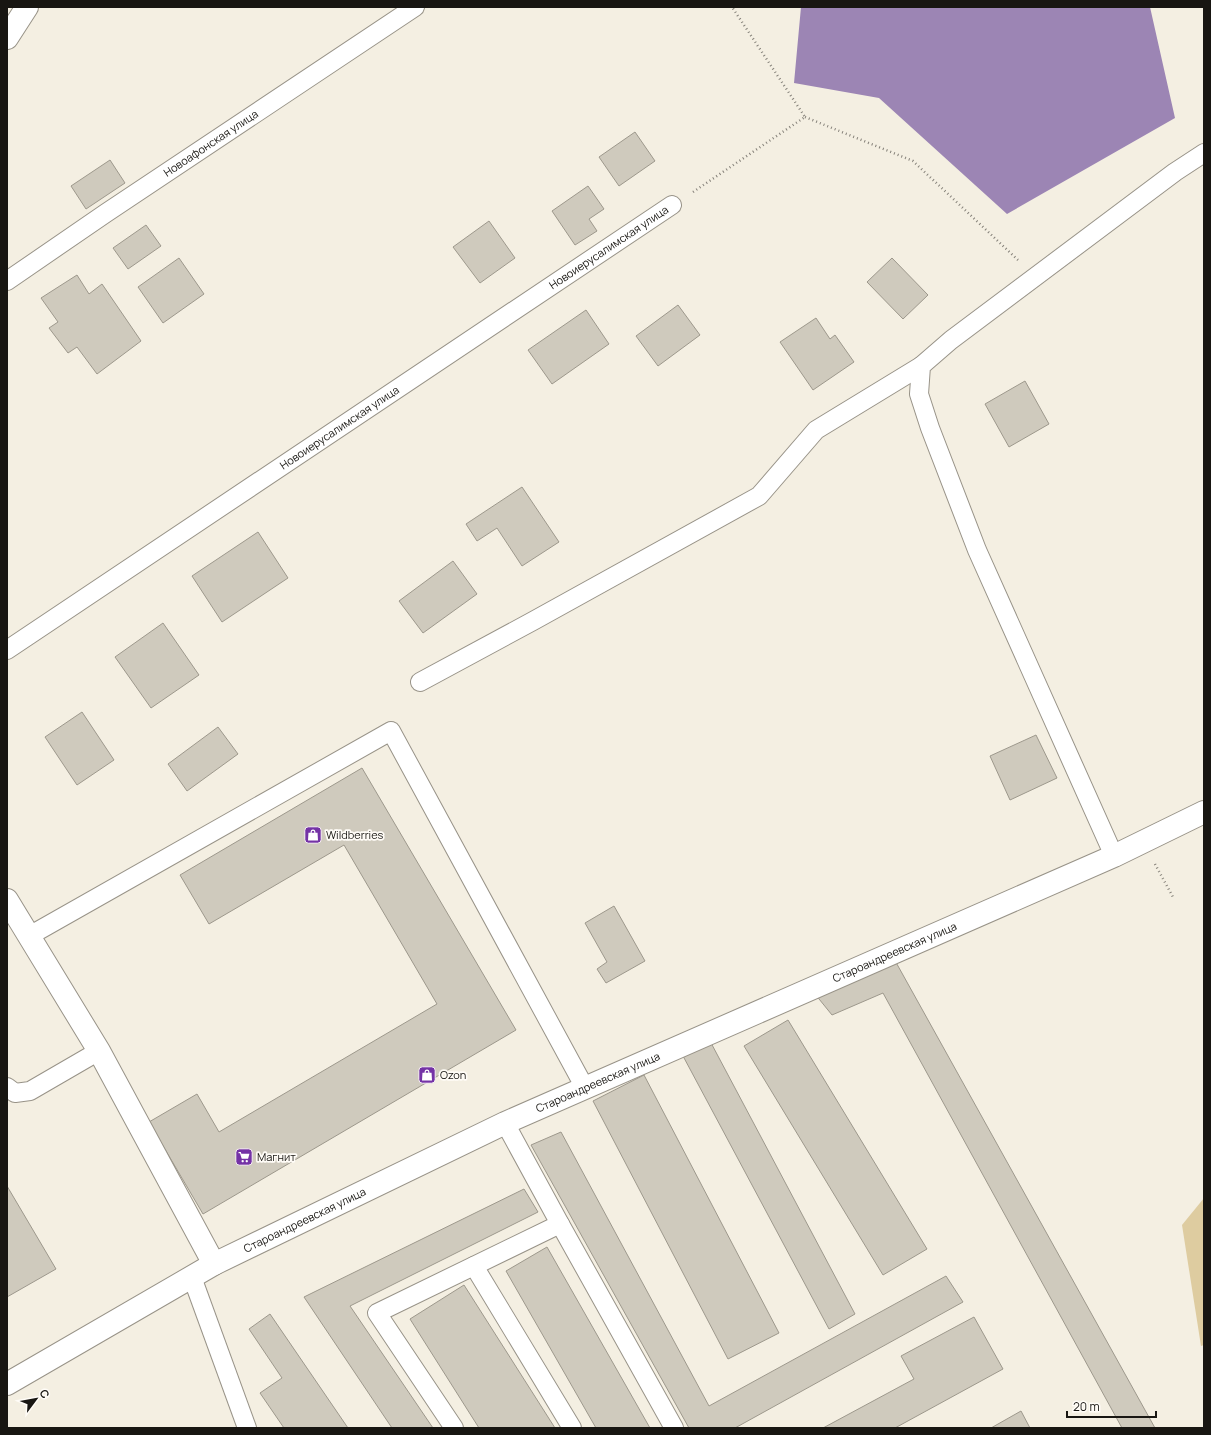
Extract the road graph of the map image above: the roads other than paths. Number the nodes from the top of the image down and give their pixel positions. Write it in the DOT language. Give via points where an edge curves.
graph roads {
  1 [pos="26,7"];
  2 [pos="415,7"];
  3 [pos="7,38"];
  4 [pos="1204,153"];
  5 [pos="672,205"];
  6 [pos="7,281"];
  7 [pos="921,366"];
  8 [pos="7,650"];
  9 [pos="420,682"];
  10 [pos="1204,812"];
  11 [pos="1114,856"];
  12 [pos="7,900"];
  13 [pos="29,936"];
  14 [pos="99,1051"];
  15 [pos="7,1087"];
  16 [pos="585,1088"];
  17 [pos="505,1123"];
  18 [pos="560,1224"];
  19 [pos="214,1264"];
  20 [pos="474,1266"];
  21 [pos="192,1277"];
  22 [pos="7,1384"];
  23 [pos="246,1428"];
  24 [pos="454,1428"];
  25 [pos="572,1428"];
  26 [pos="674,1428"];
  1 -- 3 [label="street"];
  2 -- 6 [label="lane, Новоафонская улица"];
  4 -- 7 [label="lane" via="1036,276"];
  5 -- 8 [label="lane, Новоиерусалимская улица"];
  7 -- 9 [label="lane" via="816,430 759,496"];
  7 -- 11 [label="lane" via="919,394 977,550"];
  10 -- 11 [label="street, Староандреевская улица"];
  11 -- 16 [label="street, Староандреевская улица"];
  12 -- 13 [label="street"];
  13 -- 14 [label="street"];
  13 -- 16 [label="lane" via="391,732"];
  14 -- 15 [label="lane" via="30,1091 15,1093"];
  14 -- 19 [label="street"];
  16 -- 17 [label="street, Староандреевская улица"];
  17 -- 18 [label="lane"];
  17 -- 19 [label="street, Староандреевская улица"];
  18 -- 20 [label="lane"];
  18 -- 26 [label="lane"];
  19 -- 21 [label="street, Староандреевская улица"];
  20 -- 24 [label="lane" via="377,1313"];
  20 -- 25 [label="lane"];
  21 -- 22 [label="street, Староандреевская улица"];
  21 -- 23 [label="lane"];
}
